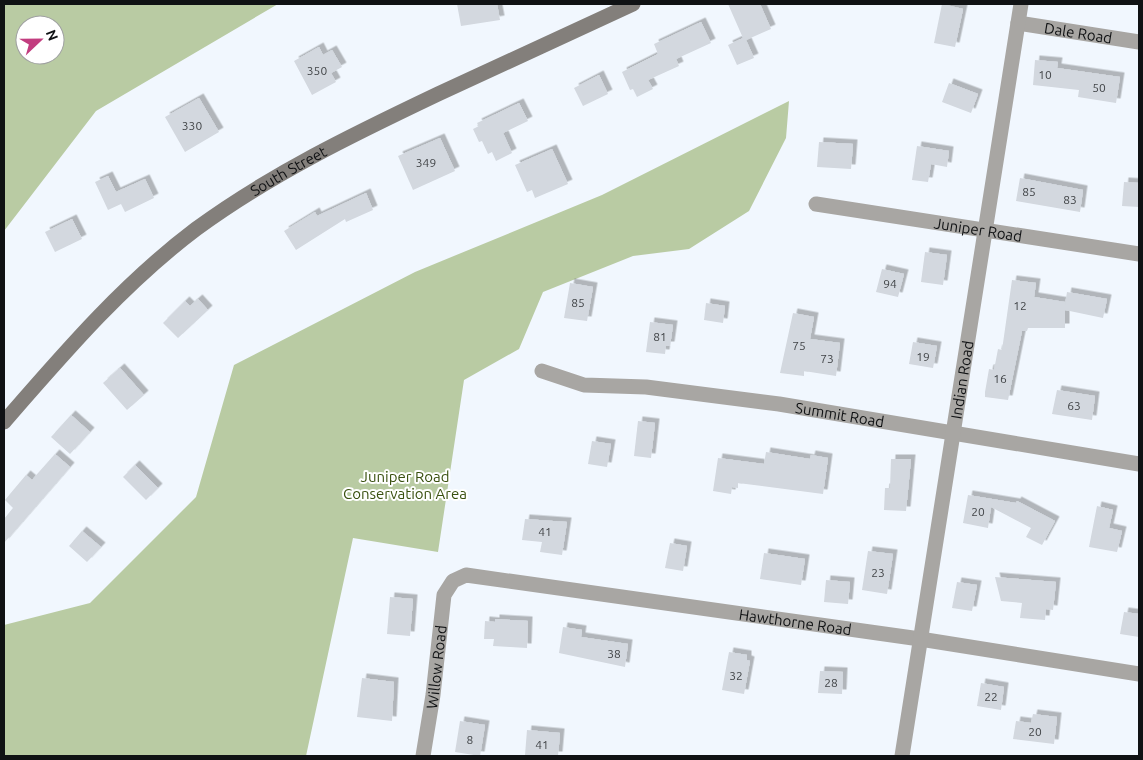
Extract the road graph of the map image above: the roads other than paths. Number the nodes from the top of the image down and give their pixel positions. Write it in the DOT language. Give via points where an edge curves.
graph roads {
  1 [pos="633,4"];
  2 [pos="1021,4"];
  3 [pos="1018,23"];
  4 [pos="1139,42"];
  5 [pos="816,204"];
  6 [pos="984,229"];
  7 [pos="1139,254"];
  8 [pos="542,371"];
  9 [pos="4,422"];
  10 [pos="952,434"];
  11 [pos="1139,464"];
  12 [pos="453,581"];
  13 [pos="920,639"];
  14 [pos="1139,674"];
  15 [pos="423,756"];
  16 [pos="902,756"];
  1 -- 9 [label="main road, South Street" via="346,138 233,203 140,275 89,326"];
  2 -- 3 [label="street, Indian Road"];
  3 -- 4 [label="street, Dale Road"];
  3 -- 6 [label="street, Indian Road"];
  5 -- 6 [label="street, Juniper Road"];
  6 -- 7 [label="street, Juniper Road"];
  6 -- 10 [label="street, Indian Road"];
  8 -- 10 [label="street, Summit Road" via="584,385 646,387 779,404"];
  10 -- 11 [label="street, Summit Road"];
  10 -- 13 [label="street, Indian Road"];
  12 -- 13 [label="street, Hawthorne Road" via="471,575"];
  12 -- 15 [label="street, Willow Road" via="444,596"];
  13 -- 14 [label="street, Hawthorne Road"];
  13 -- 16 [label="street, Indian Road"];
}
